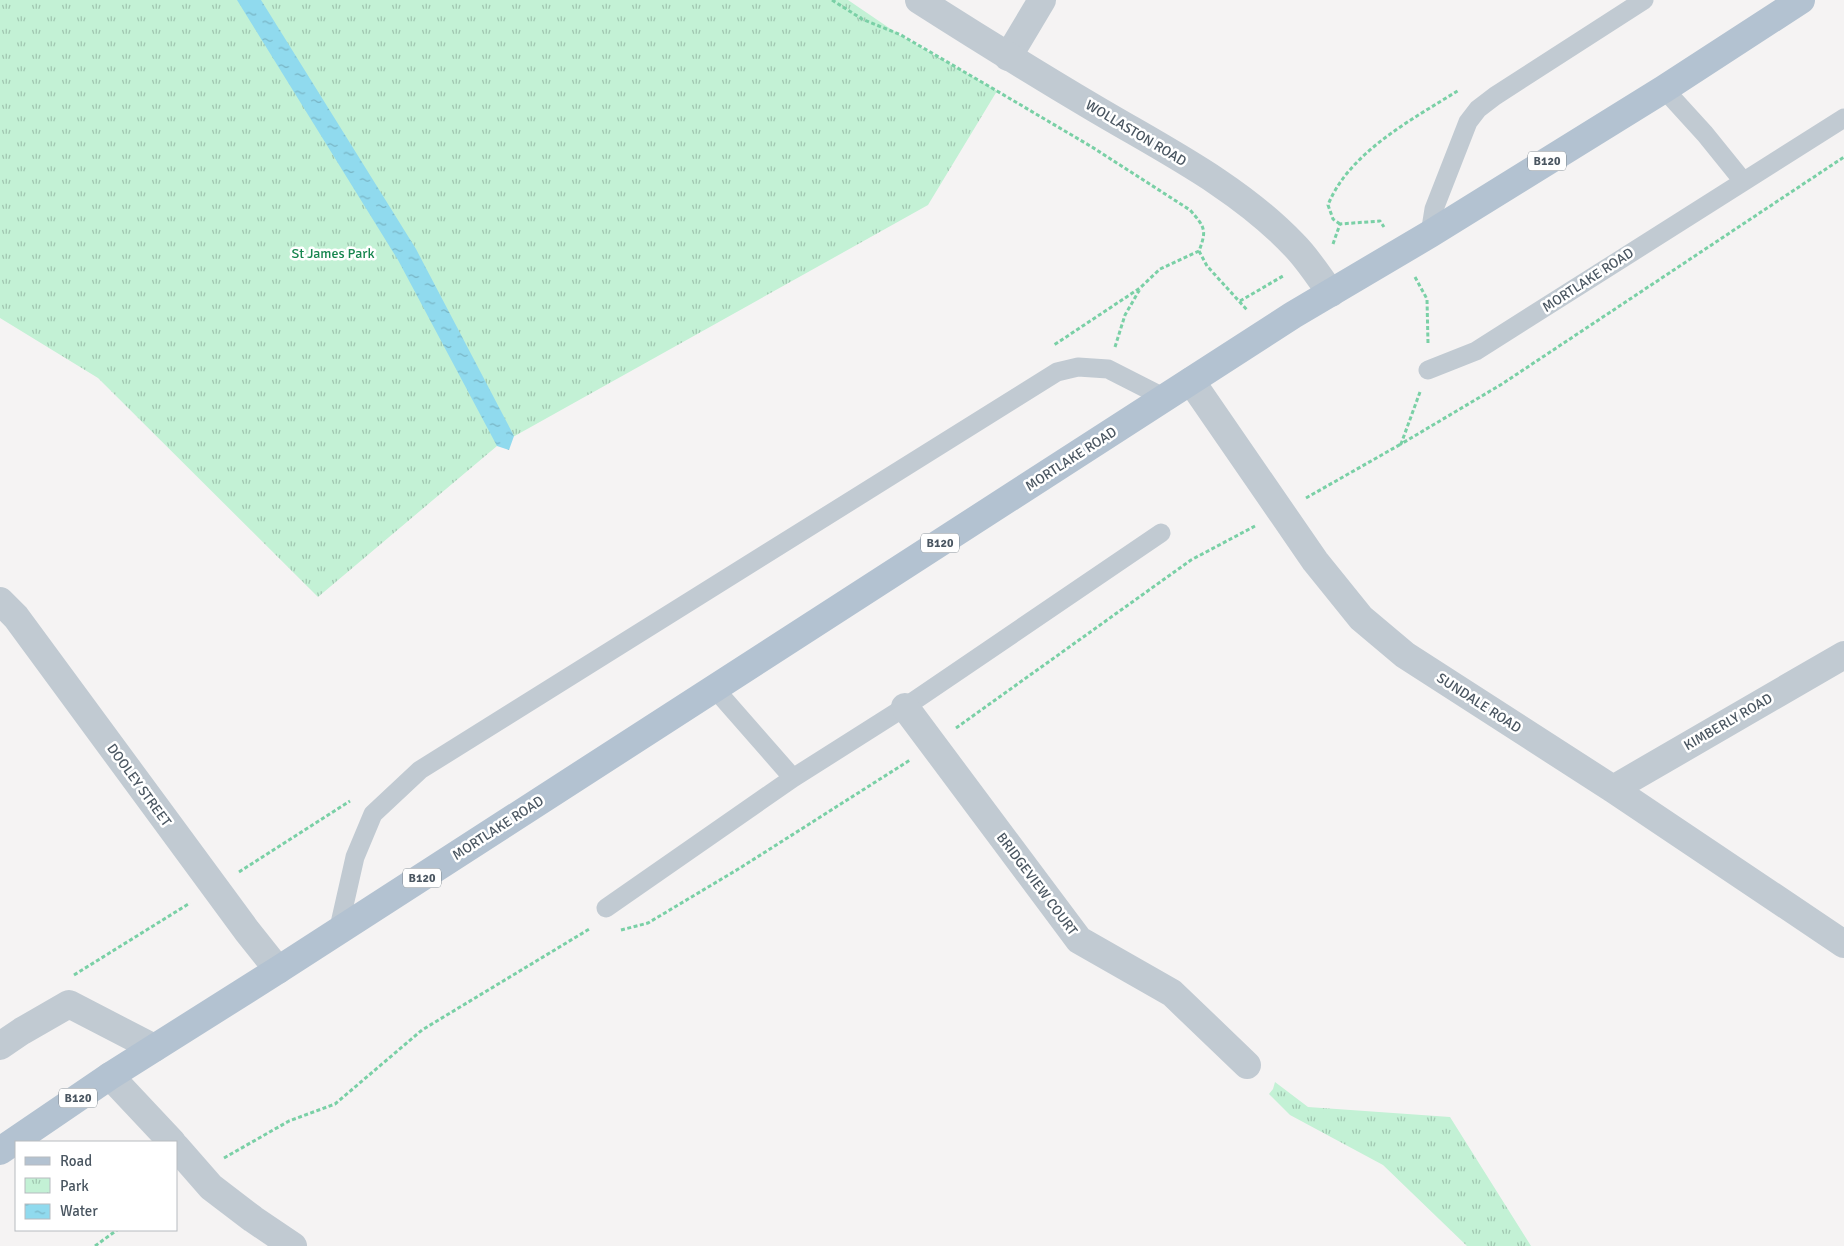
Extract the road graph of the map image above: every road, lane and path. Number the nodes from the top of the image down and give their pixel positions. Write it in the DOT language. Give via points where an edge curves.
graph roads {
  1 [pos="832,0"];
  2 [pos="919,0"];
  3 [pos="1042,0"];
  4 [pos="1644,0"];
  5 [pos="1801,0"];
  6 [pos="1008,57"];
  7 [pos="1461,89"];
  8 [pos="1664,89"];
  9 [pos="1844,118"];
  10 [pos="1743,181"];
  11 [pos="1340,224"];
  12 [pos="1430,234"];
  13 [pos="1199,251"];
  14 [pos="1331,293"];
  15 [pos="1266,333"];
  16 [pos="1108,369"];
  17 [pos="1428,370"];
  18 [pos="1191,381"];
  19 [pos="1165,398"];
  20 [pos="1401,444"];
  21 [pos="1282,512"];
  22 [pos="1161,533"];
  23 [pos="0,601"];
  24 [pos="1844,654"];
  25 [pos="715,689"];
  26 [pos="904,707"];
  27 [pos="932,746"];
  28 [pos="793,778"];
  29 [pos="1613,789"];
  30 [pos="606,908"];
  31 [pos="595,926"];
  32 [pos="338,932"];
  33 [pos="615,932"];
  34 [pos="1844,944"];
  35 [pos="278,970"];
  36 [pos="0,1046"];
  37 [pos="154,1048"];
  38 [pos="1247,1065"];
  39 [pos="110,1076"];
  40 [pos="171,1141"];
  41 [pos="178,1149"];
  42 [pos="0,1151"];
  43 [pos="200,1174"];
  44 [pos="116,1231"];
  45 [pos="95,1246"];
  46 [pos="293,1246"];
  1 -- 13 [label="path" via="862,19 901,36 1092,147 1190,210 1200,222 1205,236"];
  2 -- 6 [label="street, WOLLASTON ROAD"];
  3 -- 6 [label="street"];
  4 -- 12 [label="lane" via="1478,109 1459,142 1434,208"];
  5 -- 8 [label="main road, MORTLAKE ROAD / B120"];
  6 -- 14 [label="street, WOLLASTON ROAD" via="1190,164 1251,206 1296,246"];
  7 -- 11 [label="path" via="1395,131 1343,176 1328,205 1333,219"];
  8 -- 10 [label="lane"];
  8 -- 12 [label="main road, MORTLAKE ROAD / B120"];
  9 -- 10 [label="lane, MORTLAKE ROAD"];
  10 -- 17 [label="lane, MORTLAKE ROAD" via="1476,351"];
  12 -- 14 [label="main road, MORTLAKE ROAD / B120"];
  13 -- 15 [label="path" via="1207,266"];
  13 -- 16 [label="path" via="1160,268 1140,288 1124,315"];
  14 -- 15 [label="main road, MORTLAKE ROAD / B120"];
  15 -- 18 [label="main road, MORTLAKE ROAD / B120"];
  16 -- 19 [label="lane"];
  16 -- 32 [label="lane" via="1078,367 1057,372 420,770 374,814 356,857"];
  18 -- 19 [label="main road, MORTLAKE ROAD / B120"];
  18 -- 21 [label="street, SUNDALE ROAD"];
  19 -- 25 [label="main road, MORTLAKE ROAD / B120"];
  20 -- 21 [label="path"];
  21 -- 27 [label="path" via="1191,560"];
  21 -- 29 [label="street, SUNDALE ROAD" via="1315,561 1361,618 1405,655"];
  22 -- 26 [label="lane"];
  23 -- 35 [label="street, DOOLEY STREET" via="16,617"];
  24 -- 29 [label="street, KIMBERLY ROAD"];
  25 -- 28 [label="lane"];
  25 -- 32 [label="main road, MORTLAKE ROAD / B120"];
  26 -- 27 [label="street, BRIDGEVIEW COURT"];
  26 -- 28 [label="lane"];
  27 -- 33 [label="path" via="648,923"];
  27 -- 38 [label="street, BRIDGEVIEW COURT" via="1080,940 1172,993"];
  28 -- 30 [label="lane"];
  29 -- 34 [label="street, SUNDALE ROAD"];
  31 -- 43 [label="path" via="422,1030 335,1104 289,1121"];
  32 -- 35 [label="main road, MORTLAKE ROAD / B120"];
  35 -- 37 [label="main road, MORTLAKE ROAD / B120"];
  36 -- 37 [label="street" via="69,1004"];
  37 -- 39 [label="main road, MORTLAKE ROAD / B120"];
  39 -- 40 [label="street"];
  39 -- 42 [label="main road, MORTLAKE ROAD / B120"];
  41 -- 43 [label="street"];
  43 -- 46 [label="street" via="252,1220"];
  44 -- 45 [label="path"];
}
